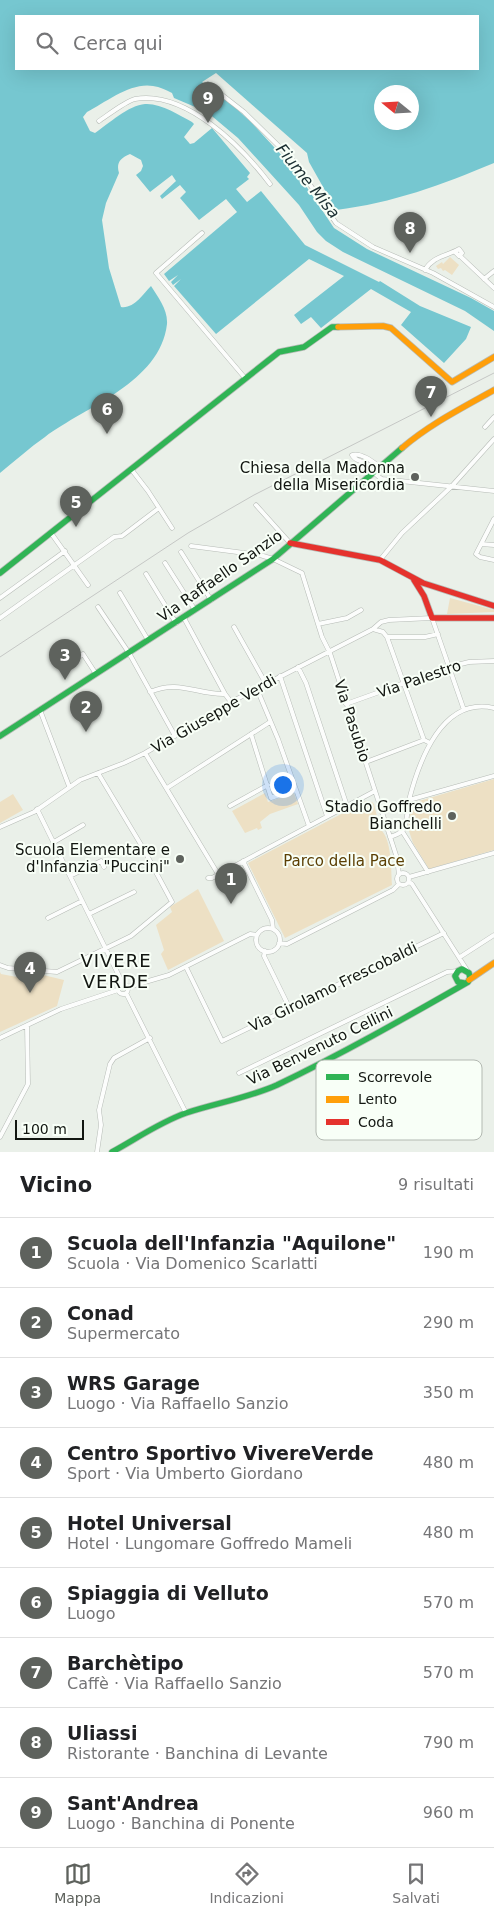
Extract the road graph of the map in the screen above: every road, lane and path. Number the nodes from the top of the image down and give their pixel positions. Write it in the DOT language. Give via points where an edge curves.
graph roads {
  1 [pos="208,84"];
  2 [pos="99,121"];
  3 [pos="270,184"];
  4 [pos="202,233"];
  5 [pos="426,270"];
  6 [pos="494,271"];
  7 [pos="484,279"];
  8 [pos="494,288"];
  9 [pos="494,307"];
  10 [pos="494,357"];
  11 [pos="245,378"];
  12 [pos="494,390"];
  13 [pos="494,417"];
  14 [pos="485,427"];
  15 [pos="494,439"];
  16 [pos="380,467"];
  17 [pos="131,469"];
  18 [pos="373,473"];
  19 [pos="451,487"];
  20 [pos="493,491"];
  21 [pos="256,505"];
  22 [pos="159,508"];
  23 [pos="493,522"];
  24 [pos="172,528"];
  25 [pos="303,532"];
  26 [pos="51,533"];
  27 [pos="290,543"];
  28 [pos="482,544"];
  29 [pos="494,545"];
  30 [pos="191,546"];
  31 [pos="311,547"];
  32 [pos="65,552"];
  33 [pos="181,552"];
  34 [pos="273,559"];
  35 [pos="380,560"];
  36 [pos="494,560"];
  37 [pos="165,563"];
  38 [pos="74,566"];
  39 [pos="0,573"];
  40 [pos="146,574"];
  41 [pos="413,578"];
  42 [pos="88,585"];
  43 [pos="434,587"];
  44 [pos="120,593"];
  45 [pos="424,596"];
  46 [pos="0,598"];
  47 [pos="211,600"];
  48 [pos="98,606"];
  49 [pos="494,606"];
  50 [pos="196,610"];
  51 [pos="361,610"];
  52 [pos="0,618"];
  53 [pos="184,618"];
  54 [pos="432,618"];
  55 [pos="494,618"];
  56 [pos="176,623"];
  57 [pos="318,624"];
  58 [pos="234,627"];
  59 [pos="373,629"];
  60 [pos="438,634"];
  61 [pos="387,637"];
  62 [pos="148,641"];
  63 [pos="68,646"];
  64 [pos="329,651"];
  65 [pos="129,653"];
  66 [pos="494,662"];
  67 [pos="298,667"];
  68 [pos="449,667"];
  69 [pos="96,674"];
  70 [pos="280,676"];
  71 [pos="404,683"];
  72 [pos="266,684"];
  73 [pos="257,689"];
  74 [pos="150,692"];
  75 [pos="224,694"];
  76 [pos="231,702"];
  77 [pos="346,704"];
  78 [pos="494,708"];
  79 [pos="40,710"];
  80 [pos="464,710"];
  81 [pos="270,722"];
  82 [pos="251,734"];
  83 [pos="0,736"];
  84 [pos="175,736"];
  85 [pos="424,740"];
  86 [pos="430,743"];
  87 [pos="145,753"];
  88 [pos="366,762"];
  89 [pos="98,773"];
  90 [pos="494,776"];
  91 [pos="69,786"];
  92 [pos="268,786"];
  93 [pos="167,788"];
  94 [pos="295,790"];
  95 [pos="375,791"];
  96 [pos="409,800"];
  97 [pos="230,806"];
  98 [pos="347,806"];
  99 [pos="38,809"];
  100 [pos="327,816"];
  101 [pos="83,825"];
  102 [pos="309,826"];
  103 [pos="0,827"];
  104 [pos="402,831"];
  105 [pos="390,837"];
  106 [pos="54,842"];
  107 [pos="494,853"];
  108 [pos="397,858"];
  109 [pos="243,861"];
  110 [pos="104,867"];
  111 [pos="428,872"];
  112 [pos="405,873"];
  113 [pos="218,874"];
  114 [pos="399,875"];
  115 [pos="70,876"];
  116 [pos="208,878"];
  117 [pos="409,880"];
  118 [pos="399,884"];
  119 [pos="134,892"];
  120 [pos="82,901"];
  121 [pos="89,914"];
  122 [pos="48,918"];
  123 [pos="272,929"];
  124 [pos="444,934"];
  125 [pos="494,934"];
  126 [pos="257,935"];
  127 [pos="279,943"];
  128 [pos="106,948"];
  129 [pos="265,951"];
  130 [pos="461,959"];
  131 [pos="494,963"];
  132 [pos="0,965"];
  133 [pos="186,967"];
  134 [pos="462,971"];
  135 [pos="481,972"];
  136 [pos="464,982"];
  137 [pos="123,984"];
  138 [pos="128,987"];
  139 [pos="118,990"];
  140 [pos="126,993"];
  141 [pos="289,1007"];
  142 [pos="27,1025"];
  143 [pos="0,1038"];
  144 [pos="150,1038"];
  145 [pos="324,1060"];
  146 [pos="316,1064"];
  147 [pos="239,1073"];
  148 [pos="186,1113"];
  149 [pos="0,1137"];
  150 [pos="97,1152"];
  151 [pos="112,1152"];
  1 -- 5 [label="street" via="244,112 294,161 336,223 373,247"];
  2 -- 3 [label="street" via="134,99 171,103 207,120 258,168"];
  4 -- 11 [label="street" via="156,273"];
  5 -- 7 [label="street" via="432,261 455,252"];
  5 -- 9 [label="street"];
  6 -- 7 [label="street"];
  7 -- 8 [label="street"];
  10 -- 11 [label="street" via="452,382 391,328 332,327 304,347 283,350"];
  11 -- 17 [label="street"];
  12 -- 16 [label="street, Via Raffaello Sanzio" via="430,427"];
  13 -- 14 [label="street"];
  15 -- 19 [label="street"];
  16 -- 18 [label="street, Via Raffaello Sanzio"];
  16 -- 18 [label="street" via="367,458 352,454"];
  17 -- 22 [label="street"];
  17 -- 26 [label="street"];
  18 -- 19 [label="street" via="382,479"];
  18 -- 25 [label="street, Via Raffaello Sanzio"];
  19 -- 20 [label="street"];
  19 -- 35 [label="street" via="402,533"];
  21 -- 27 [label="street"];
  22 -- 24 [label="street"];
  22 -- 38 [label="street"];
  23 -- 28 [label="street"];
  25 -- 27 [label="street, Via Raffaello Sanzio"];
  25 -- 31 [label="street" via="304,540"];
  26 -- 32 [label="street"];
  26 -- 39 [label="street"];
  27 -- 31 [label="street"];
  27 -- 34 [label="street, Via Raffaello Sanzio"];
  28 -- 29 [label="street"];
  28 -- 36 [label="street" via="477,556"];
  30 -- 34 [label="street"];
  31 -- 35 [label="street"];
  32 -- 38 [label="street"];
  32 -- 46 [label="street"];
  33 -- 47 [label="street"];
  34 -- 47 [label="street, Via Raffaello Sanzio"];
  34 -- 57 [label="street, Via Pasubio" via="302,573"];
  35 -- 41 [label="street"];
  37 -- 50 [label="street"];
  38 -- 42 [label="street"];
  38 -- 52 [label="street"];
  40 -- 56 [label="street"];
  41 -- 43 [label="street"];
  41 -- 45 [label="street"];
  43 -- 45 [label="street"];
  43 -- 49 [label="street"];
  44 -- 62 [label="street"];
  45 -- 54 [label="street"];
  47 -- 50 [label="street, Via Raffaello Sanzio"];
  48 -- 65 [label="street"];
  50 -- 53 [label="street, Via Raffaello Sanzio"];
  51 -- 57 [label="street" via="347,618"];
  53 -- 56 [label="street, Via Raffaello Sanzio"];
  53 -- 75 [label="street"];
  54 -- 55 [label="street"];
  54 -- 59 [label="street, Via Giuseppe Verdi" via="389,620"];
  54 -- 60 [label="street"];
  56 -- 62 [label="street, Via Raffaello Sanzio"];
  57 -- 64 [label="street, Via Pasubio"];
  58 -- 72 [label="street"];
  59 -- 61 [label="street"];
  59 -- 64 [label="street, Via Giuseppe Verdi"];
  60 -- 61 [label="street"];
  60 -- 68 [label="street"];
  61 -- 71 [label="street"];
  62 -- 65 [label="street, Via Raffaello Sanzio"];
  63 -- 69 [label="street" via="76,659 83,654"];
  64 -- 67 [label="street, Via Giuseppe Verdi"];
  64 -- 77 [label="street, Via Pasubio"];
  65 -- 69 [label="street, Via Raffaello Sanzio"];
  65 -- 74 [label="street"];
  66 -- 68 [label="street, Via Palestro" via="473,661"];
  67 -- 70 [label="street, Via Giuseppe Verdi"];
  67 -- 98 [label="street"];
  68 -- 71 [label="street, Via Palestro"];
  68 -- 80 [label="street"];
  69 -- 79 [label="street, Via Raffaello Sanzio"];
  70 -- 72 [label="street, Via Giuseppe Verdi"];
  70 -- 100 [label="street"];
  71 -- 77 [label="street, Via Palestro"];
  71 -- 85 [label="street"];
  72 -- 73 [label="street, Via Giuseppe Verdi"];
  73 -- 76 [label="street, Via Giuseppe Verdi"];
  73 -- 81 [label="street"];
  74 -- 75 [label="street" via="179,686"];
  74 -- 84 [label="street"];
  75 -- 76 [label="street"];
  76 -- 84 [label="street, Via Giuseppe Verdi"];
  77 -- 88 [label="street, Via Pasubio"];
  78 -- 80 [label="street"];
  79 -- 83 [label="street, Via Raffaello Sanzio"];
  79 -- 91 [label="street"];
  80 -- 86 [label="street" via="444,724"];
  81 -- 82 [label="street"];
  81 -- 94 [label="street"];
  82 -- 92 [label="street"];
  82 -- 93 [label="street"];
  84 -- 87 [label="street, Via Giuseppe Verdi"];
  85 -- 86 [label="street"];
  85 -- 88 [label="street"];
  86 -- 96 [label="street"];
  87 -- 89 [label="street, Via Giuseppe Verdi"];
  87 -- 93 [label="street"];
  88 -- 95 [label="street, Via Pasubio"];
  89 -- 91 [label="street, Via Giuseppe Verdi"];
  89 -- 128 [label="street" via="172,902 131,936"];
  90 -- 96 [label="street"];
  91 -- 99 [label="street, Via Giuseppe Verdi"];
  92 -- 94 [label="street" via="272,798"];
  92 -- 97 [label="street"];
  93 -- 113 [label="street"];
  94 -- 102 [label="street"];
  95 -- 98 [label="street"];
  95 -- 105 [label="street, Via Pasubio"];
  96 -- 104 [label="street"];
  98 -- 100 [label="street"];
  99 -- 103 [label="street, Via Giuseppe Verdi"];
  99 -- 106 [label="street"];
  100 -- 102 [label="street"];
  101 -- 106 [label="street"];
  102 -- 109 [label="street"];
  104 -- 105 [label="street"];
  104 -- 111 [label="street"];
  105 -- 108 [label="street, Via Pasubio"];
  106 -- 115 [label="street"];
  107 -- 111 [label="street"];
  108 -- 112 [label="street"];
  108 -- 114 [label="street"];
  109 -- 113 [label="street"];
  109 -- 123 [label="street" via="272,920"];
  110 -- 115 [label="street" via="101,861"];
  111 -- 117 [label="street"];
  112 -- 114 [label="street"];
  112 -- 117 [label="street"];
  113 -- 116 [label="street"];
  114 -- 118 [label="street"];
  115 -- 120 [label="street"];
  117 -- 118 [label="street" via="405,886"];
  117 -- 124 [label="street"];
  118 -- 127 [label="street" via="394,890 287,944"];
  119 -- 121 [label="street"];
  120 -- 121 [label="street"];
  120 -- 122 [label="street"];
  121 -- 128 [label="street"];
  123 -- 126 [label="street" via="262,930"];
  123 -- 127 [label="street" via="278,933"];
  124 -- 130 [label="street"];
  124 -- 141 [label="street, Via Girolamo Frescobaldi"];
  125 -- 130 [label="street"];
  126 -- 129 [label="street" via="258,946"];
  126 -- 133 [label="street" via="250,934"];
  127 -- 129 [label="street" via="275,949"];
  128 -- 132 [label="street" via="53,973"];
  128 -- 137 [label="street"];
  129 -- 141 [label="street" via="264,956"];
  130 -- 134 [label="street"];
  131 -- 135 [label="street, Via Benvenuto Cellini"];
  133 -- 138 [label="street"];
  133 -- 141 [label="street, Via Girolamo Frescobaldi" via="222,1041"];
  134 -- 135 [label="street, Via Benvenuto Cellini"];
  134 -- 136 [label="street"];
  134 -- 136 [label="street"];
  134 -- 147 [label="street" via="447,972"];
  135 -- 136 [label="street, Via Benvenuto Cellini"];
  136 -- 145 [label="street, Via Benvenuto Cellini" via="376,1034"];
  137 -- 138 [label="street"];
  137 -- 139 [label="street"];
  138 -- 140 [label="street"];
  139 -- 140 [label="street"];
  139 -- 142 [label="street"];
  140 -- 144 [label="street"];
  142 -- 143 [label="street"];
  142 -- 149 [label="street" via="28,1084"];
  144 -- 148 [label="street"];
  144 -- 150 [label="street" via="114,1058 110,1064 99,1110"];
  146 -- 148 [label="street, Via Benvenuto Cellini" via="246,1097"];
  148 -- 151 [label="street, Via Benvenuto Cellini"];
}
